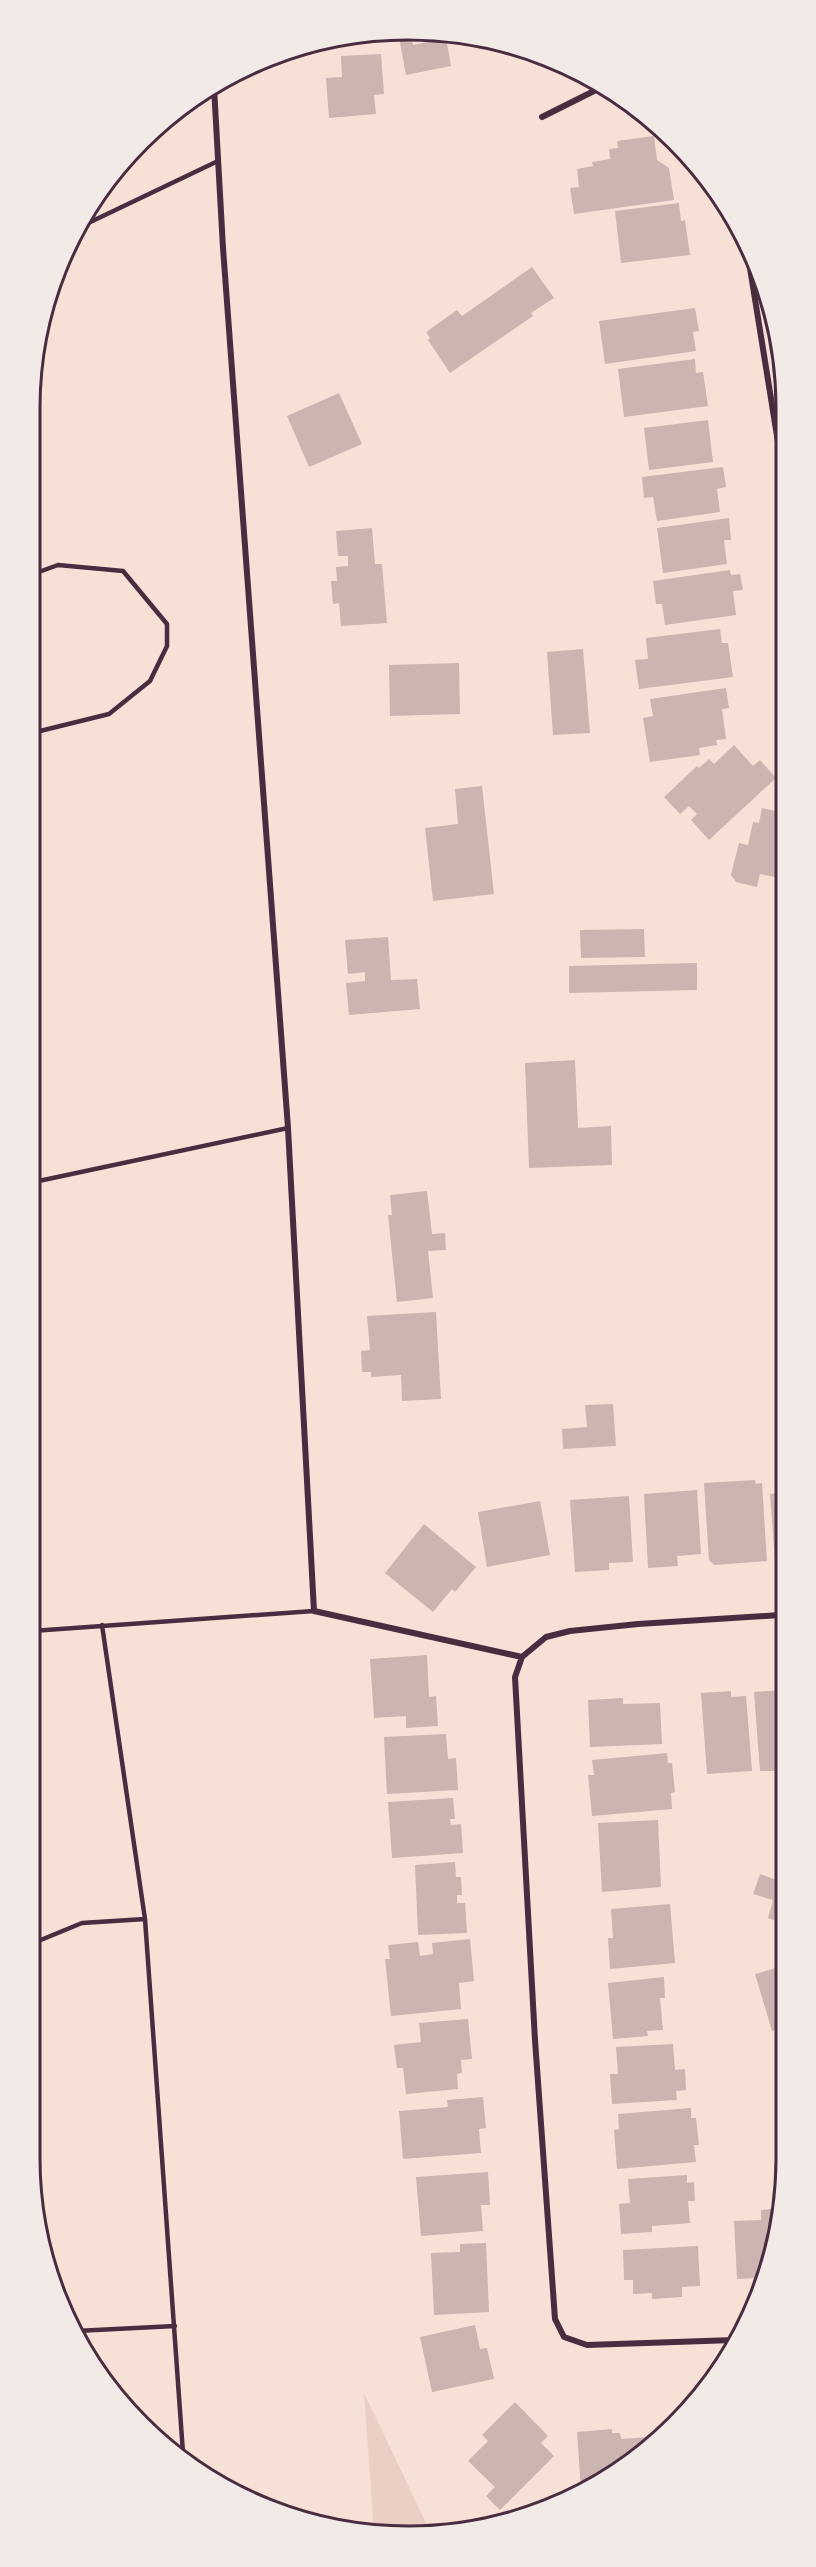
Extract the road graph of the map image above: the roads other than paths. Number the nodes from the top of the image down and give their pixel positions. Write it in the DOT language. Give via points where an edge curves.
graph roads {
  1 [pos="594,91"];
  2 [pos="214,96"];
  3 [pos="542,117"];
  4 [pos="218,161"];
  5 [pos="92,221"];
  6 [pos="752,278"];
  7 [pos="776,425"];
  8 [pos="41,571"];
  9 [pos="41,731"];
  10 [pos="288,1128"];
  11 [pos="41,1181"];
  12 [pos="314,1611"];
  13 [pos="776,1615"];
  14 [pos="102,1625"];
  15 [pos="41,1630"];
  16 [pos="522,1657"];
  17 [pos="145,1919"];
  18 [pos="41,1940"];
  19 [pos="175,2326"];
  20 [pos="83,2331"];
  21 [pos="728,2340"];
  22 [pos="183,2450"];
  1 -- 3 [label="street"];
  2 -- 4 [label="street"];
  4 -- 5 [label="lane"];
  4 -- 10 [label="street"];
  6 -- 7 [label="street"];
  8 -- 9 [label="lane" via="58,565 123,571 167,624 167,646 150,681 108,714"];
  10 -- 11 [label="lane"];
  10 -- 12 [label="street"];
  12 -- 14 [label="lane"];
  12 -- 16 [label="street"];
  13 -- 16 [label="street" via="570,1631 546,1637"];
  14 -- 15 [label="lane"];
  14 -- 17 [label="lane"];
  16 -- 21 [label="street" via="515,1677 555,2319 564,2337 587,2345"];
  17 -- 18 [label="lane" via="82,1923"];
  17 -- 19 [label="lane"];
  19 -- 20 [label="lane"];
  19 -- 22 [label="lane"];
}
